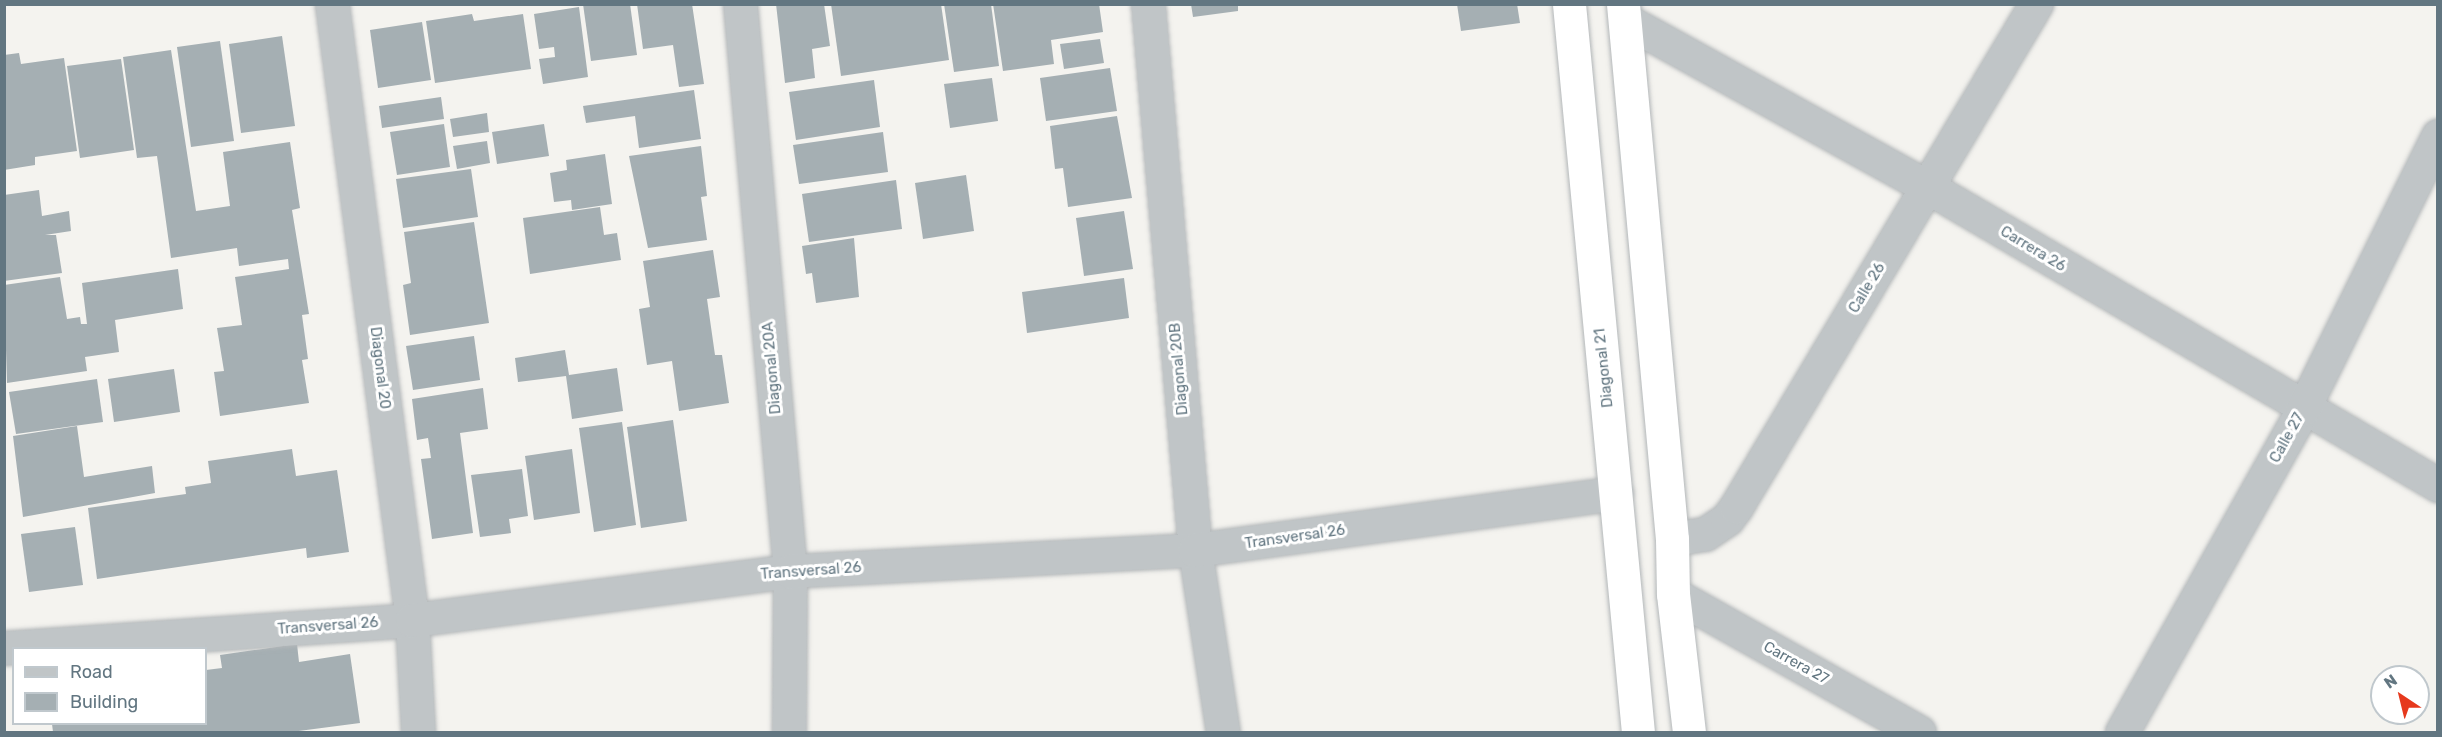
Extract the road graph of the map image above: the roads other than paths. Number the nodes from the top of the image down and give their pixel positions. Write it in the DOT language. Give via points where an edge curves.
graph roads {
  1 [pos="332,4"];
  2 [pos="740,4"];
  3 [pos="1148,4"];
  4 [pos="1569,4"];
  5 [pos="2036,4"];
  6 [pos="1624,12"];
  7 [pos="2438,136"];
  8 [pos="1928,187"];
  9 [pos="2303,409"];
  10 [pos="2438,485"];
  11 [pos="1616,493"];
  12 [pos="1672,540"];
  13 [pos="1195,550"];
  14 [pos="790,571"];
  15 [pos="1673,594"];
  16 [pos="412,620"];
  17 [pos="19,647"];
  18 [pos="418,732"];
  19 [pos="789,732"];
  20 [pos="1223,732"];
  21 [pos="1638,732"];
  22 [pos="1689,732"];
  23 [pos="1919,732"];
  24 [pos="2122,732"];
  1 -- 16 [label="street, Diagonal 20"];
  2 -- 14 [label="street, Diagonal 20A"];
  3 -- 13 [label="street, Diagonal 20B"];
  4 -- 11 [label="highway, Diagonal 21"];
  5 -- 8 [label="street, Calle 26"];
  6 -- 8 [label="street, Carrera 26"];
  6 -- 12 [label="highway"];
  7 -- 9 [label="street, Calle 27"];
  8 -- 9 [label="street, Carrera 26"];
  8 -- 12 [label="street, Calle 26" via="1732,513 1705,534"];
  9 -- 10 [label="street, Carrera 26"];
  9 -- 24 [label="street, Calle 27"];
  11 -- 13 [label="street, Transversal 26"];
  11 -- 21 [label="highway, Diagonal 21"];
  12 -- 15 [label="highway"];
  13 -- 14 [label="street, Transversal 26"];
  13 -- 20 [label="street, Diagonal 20B"];
  14 -- 16 [label="street, Transversal 26"];
  14 -- 19 [label="street, Diagonal 20A"];
  15 -- 22 [label="highway"];
  15 -- 23 [label="street, Carrera 27"];
  16 -- 17 [label="street, Transversal 26"];
  16 -- 18 [label="street, Diagonal 20"];
}
